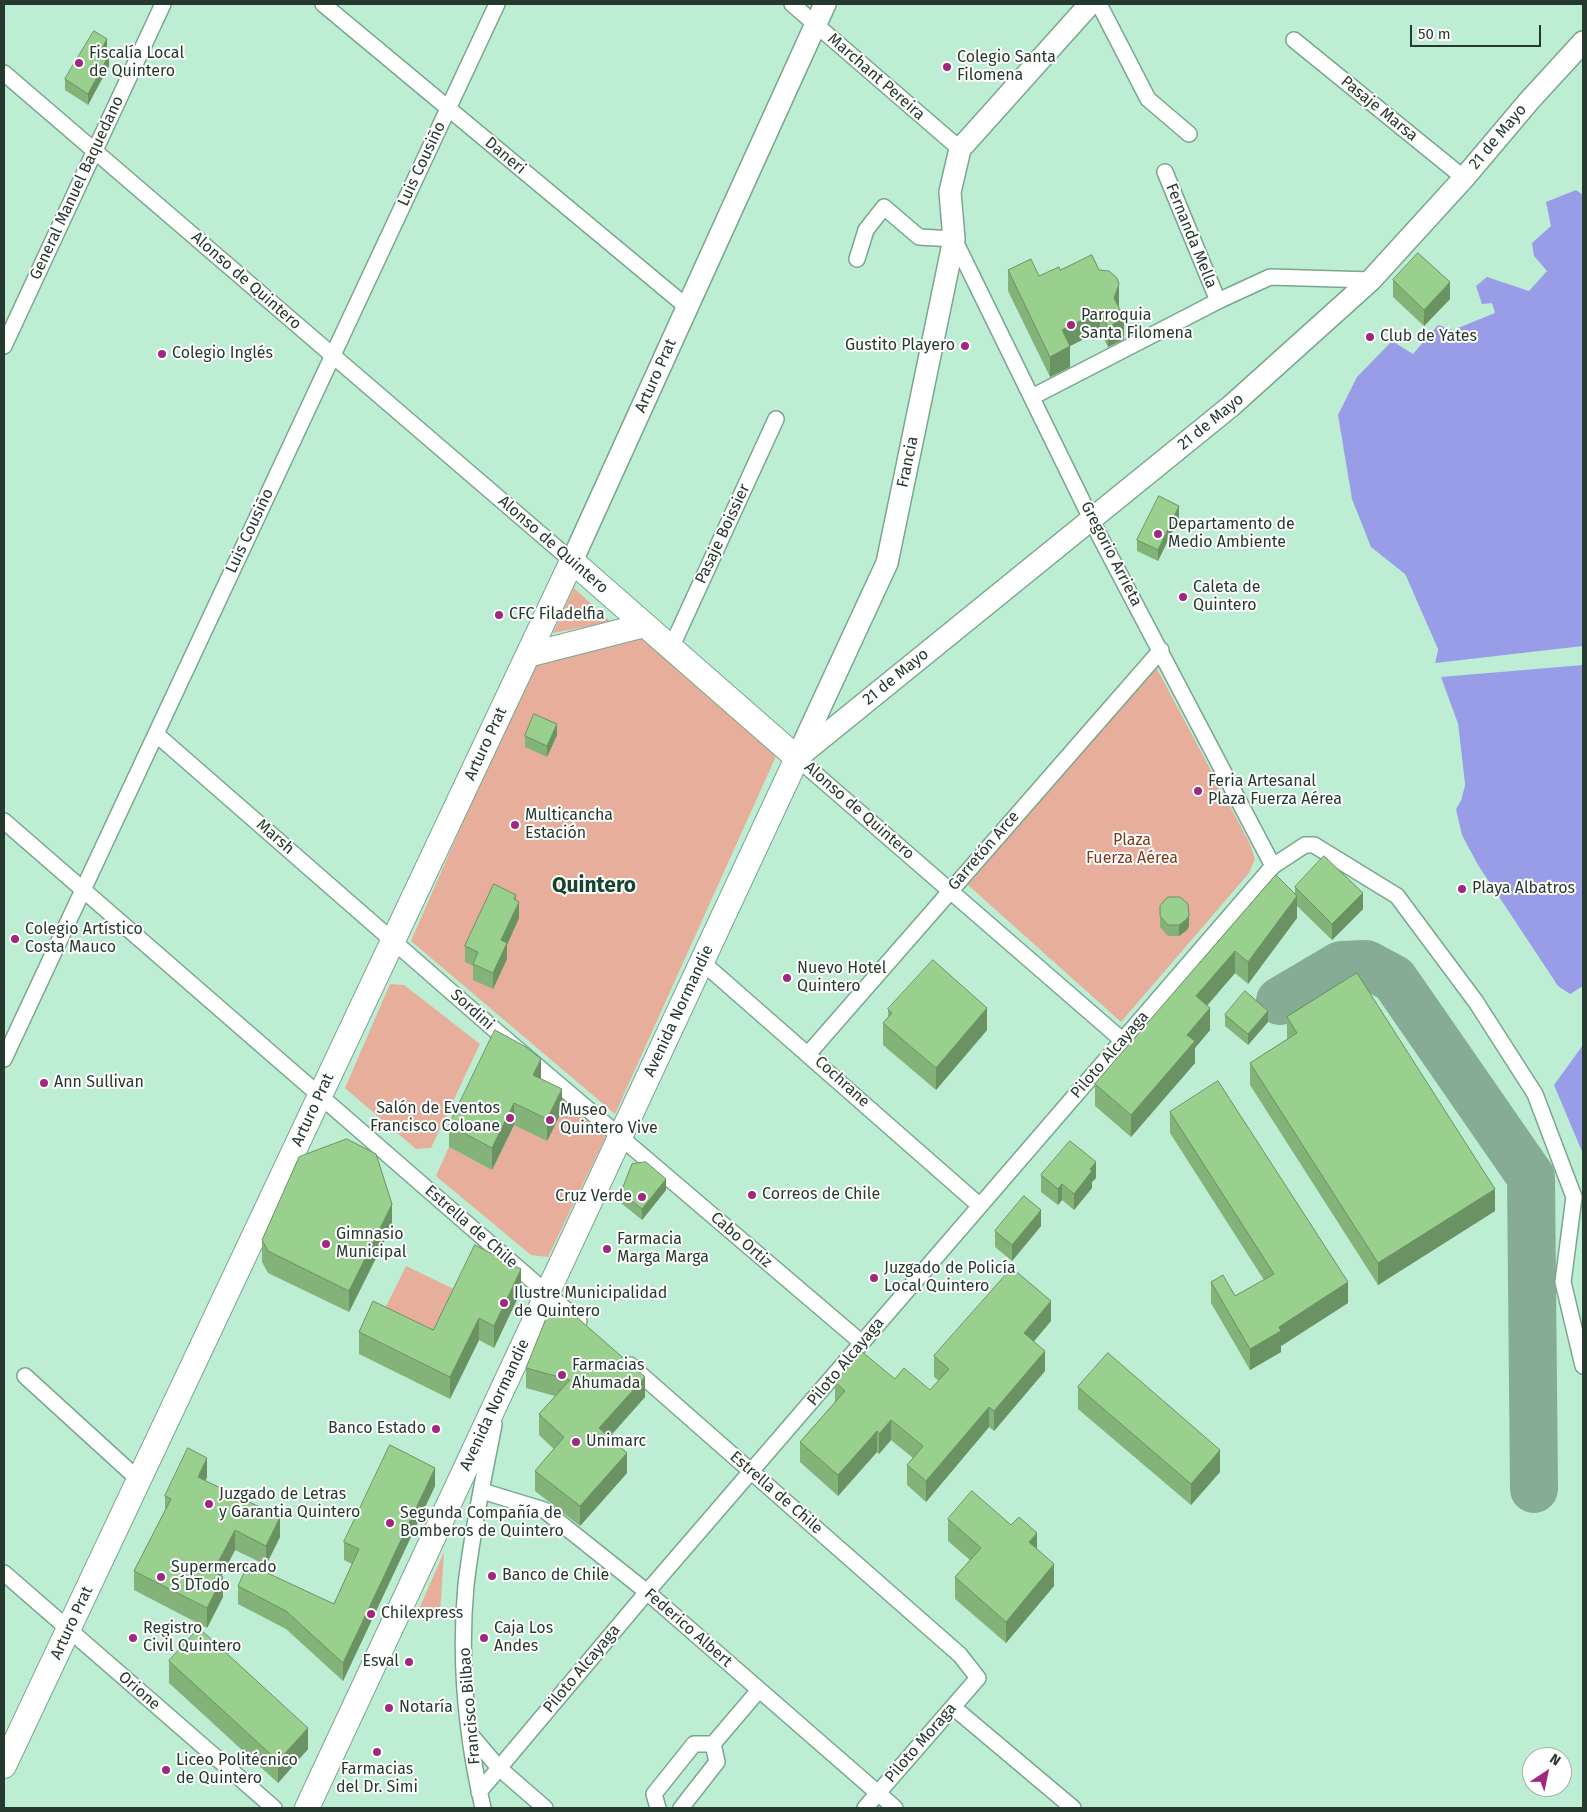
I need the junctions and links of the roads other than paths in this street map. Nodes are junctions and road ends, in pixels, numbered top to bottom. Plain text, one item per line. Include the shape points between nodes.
1 (163, 4) edge
2 (323, 4) edge
3 (497, 4) edge
4 (792, 4) edge
5 (825, 4) edge
6 (1090, 4) edge
7 (1099, 4) edge
8 (815, 24) junction
9 (1294, 40) dead end
10 (1583, 42) edge
11 (4, 73) edge
12 (448, 109) junction
13 (1189, 134) dead end
14 (960, 149) junction
15 (95, 150) junction
16 (1165, 172) dead end
17 (1464, 178) junction
18 (954, 239) junction
19 (857, 259) dead end
20 (1371, 280) junction
21 (1218, 301) junction
22 (687, 307) junction
23 (4, 346) edge
24 (332, 356) junction
25 (1032, 397) junction
26 (776, 419) dead end
27 (1092, 517) junction
28 (572, 562) junction
29 (645, 625) junction
30 (671, 648) junction
31 (1160, 650) junction
32 (528, 655) junction
33 (156, 734) junction
34 (797, 758) junction
35 (4, 820) edge
36 (1273, 866) junction
37 (83, 889) junction
38 (950, 889) junction
39 (394, 940) junction
40 (702, 962) junction
41 (1122, 1040) junction
42 (808, 1053) junction
43 (4, 1058) edge
44 (321, 1095) junction
45 (620, 1137) junction
46 (979, 1205) junction
47 (547, 1294) junction
48 (591, 1332) edge
49 (862, 1343) junction
50 (621, 1357) edge
51 (1583, 1366) edge
52 (24, 1376) dead end
53 (499, 1396) junction
54 (752, 1472) junction
55 (139, 1480) junction
56 (482, 1491) junction
57 (4, 1573) edge
58 (647, 1592) junction
59 (69, 1630) junction
60 (978, 1678) joint
61 (759, 1690) junction
62 (953, 1707) junction
63 (470, 1734) junction
64 (713, 1744) junction
65 (4, 1766) edge
66 (499, 1768) junction
67 (479, 1792) junction
68 (878, 1793) junction
69 (274, 1808) edge
70 (306, 1808) edge
71 (483, 1808) edge
72 (545, 1808) edge
73 (658, 1808) edge
74 (681, 1808) edge
75 (865, 1808) edge
76 (895, 1808) edge
77 (1073, 1808) edge

1 - 15 street, General Manuel Baquedano
2 - 12 street, Daneri
3 - 12 street, Luis Cousiño
4 - 8 street, Marchant Pereira
5 - 8 street, Arturo Prat
6 - 14 street
7 - 13 street via 1148,99
8 - 14 street, Marchant Pereira
8 - 22 street, Arturo Prat
9 - 17 street, Pasaje Marsa
10 - 17 street, 21 de Mayo
11 - 15 street, Alonso de Quintero
12 - 22 street, Daneri
12 - 24 street, Luis Cousiño
14 - 18 street, Francia via 950,192
15 - 23 street, General Manuel Baquedano
15 - 24 street, Alonso de Quintero
16 - 21 street, Fernanda Mella
17 - 20 street, 21 de Mayo
18 - 19 street via 919,237 884,207 866,230
18 - 25 street, Gregorio Arrieta
18 - 34 street, Francia via 887,563
20 - 21 street via 1270,277
20 - 27 street, 21 de Mayo via 1231,406
21 - 25 street
22 - 28 street, Arturo Prat
24 - 28 street, Alonso de Quintero
24 - 33 street, Luis Cousiño
25 - 27 street, Gregorio Arrieta
26 - 30 street, Pasaje Boissier
27 - 31 street, Gregorio Arrieta
27 - 34 street, 21 de Mayo
28 - 29 main road, Alonso de Quintero
28 - 32 main road, Arturo Prat
29 - 30 main road, Alonso de Quintero
29 - 32 main road
30 - 34 main road, Alonso de Quintero
31 - 36 street, Gregorio Arrieta
31 - 38 street, Garretón Arce
32 - 39 main road, Arturo Prat
33 - 37 street, Luis Cousiño
33 - 39 street, Marsh
34 - 38 street, Alonso de Quintero
34 - 40 main road, Avenida Normandie
35 - 37 street, Estrella de Chile
36 - 41 street, Piloto Alcayaga
36 - 51 street, Piloto Alcayaga via 1305,845 1314,845 1397,896 1476,1002 1534,1094 1574,1197 1563,1282
37 - 43 street, Luis Cousiño
37 - 44 street, Estrella de Chile
38 - 41 street, Alonso de Quintero
38 - 42 street, Garretón Arce
39 - 44 main road, Arturo Prat
39 - 45 street, Sordini
40 - 42 street, Cochrane
40 - 45 main road, Avenida Normandie
41 - 46 street, Piloto Alcayaga
42 - 46 street, Cochrane
44 - 47 street, Estrella de Chile
44 - 55 main road, Arturo Prat
45 - 47 main road, Avenida Normandie
45 - 49 street, Cabo Ortiz
46 - 49 street, Piloto Alcayaga
47 - 48 street, Estrella de Chile
47 - 53 main road, Avenida Normandie
49 - 54 street, Piloto Alcayaga
50 - 54 street, Estrella de Chile
52 - 55 street
53 - 56 street, Francisco Bilbao
53 - 70 main road, Avenida Normandie
54 - 58 street, Piloto Alcayaga
54 - 60 street, Estrella de Chile via 960,1655
55 - 59 main road, Arturo Prat
56 - 58 street, Federico Albert via 544,1510
56 - 63 street, Francisco Bilbao via 465,1604 464,1676
57 - 59 street, Orione
58 - 61 street, Federico Albert
58 - 66 street, Piloto Alcayaga
59 - 65 main road, Arturo Prat
59 - 69 street, Orione
60 - 62 street, Piloto Moraga
61 - 64 street
61 - 68 street, Federico Albert
62 - 68 street, Piloto Moraga
62 - 77 street
63 - 66 street
63 - 67 street, Francisco Bilbao
64 - 73 street via 694,1744 654,1794
64 - 74 street via 718,1762
66 - 67 street, Piloto Alcayaga
66 - 72 street
67 - 71 street, Francisco Bilbao
68 - 75 street, Piloto Moraga
68 - 76 street, Federico Albert

